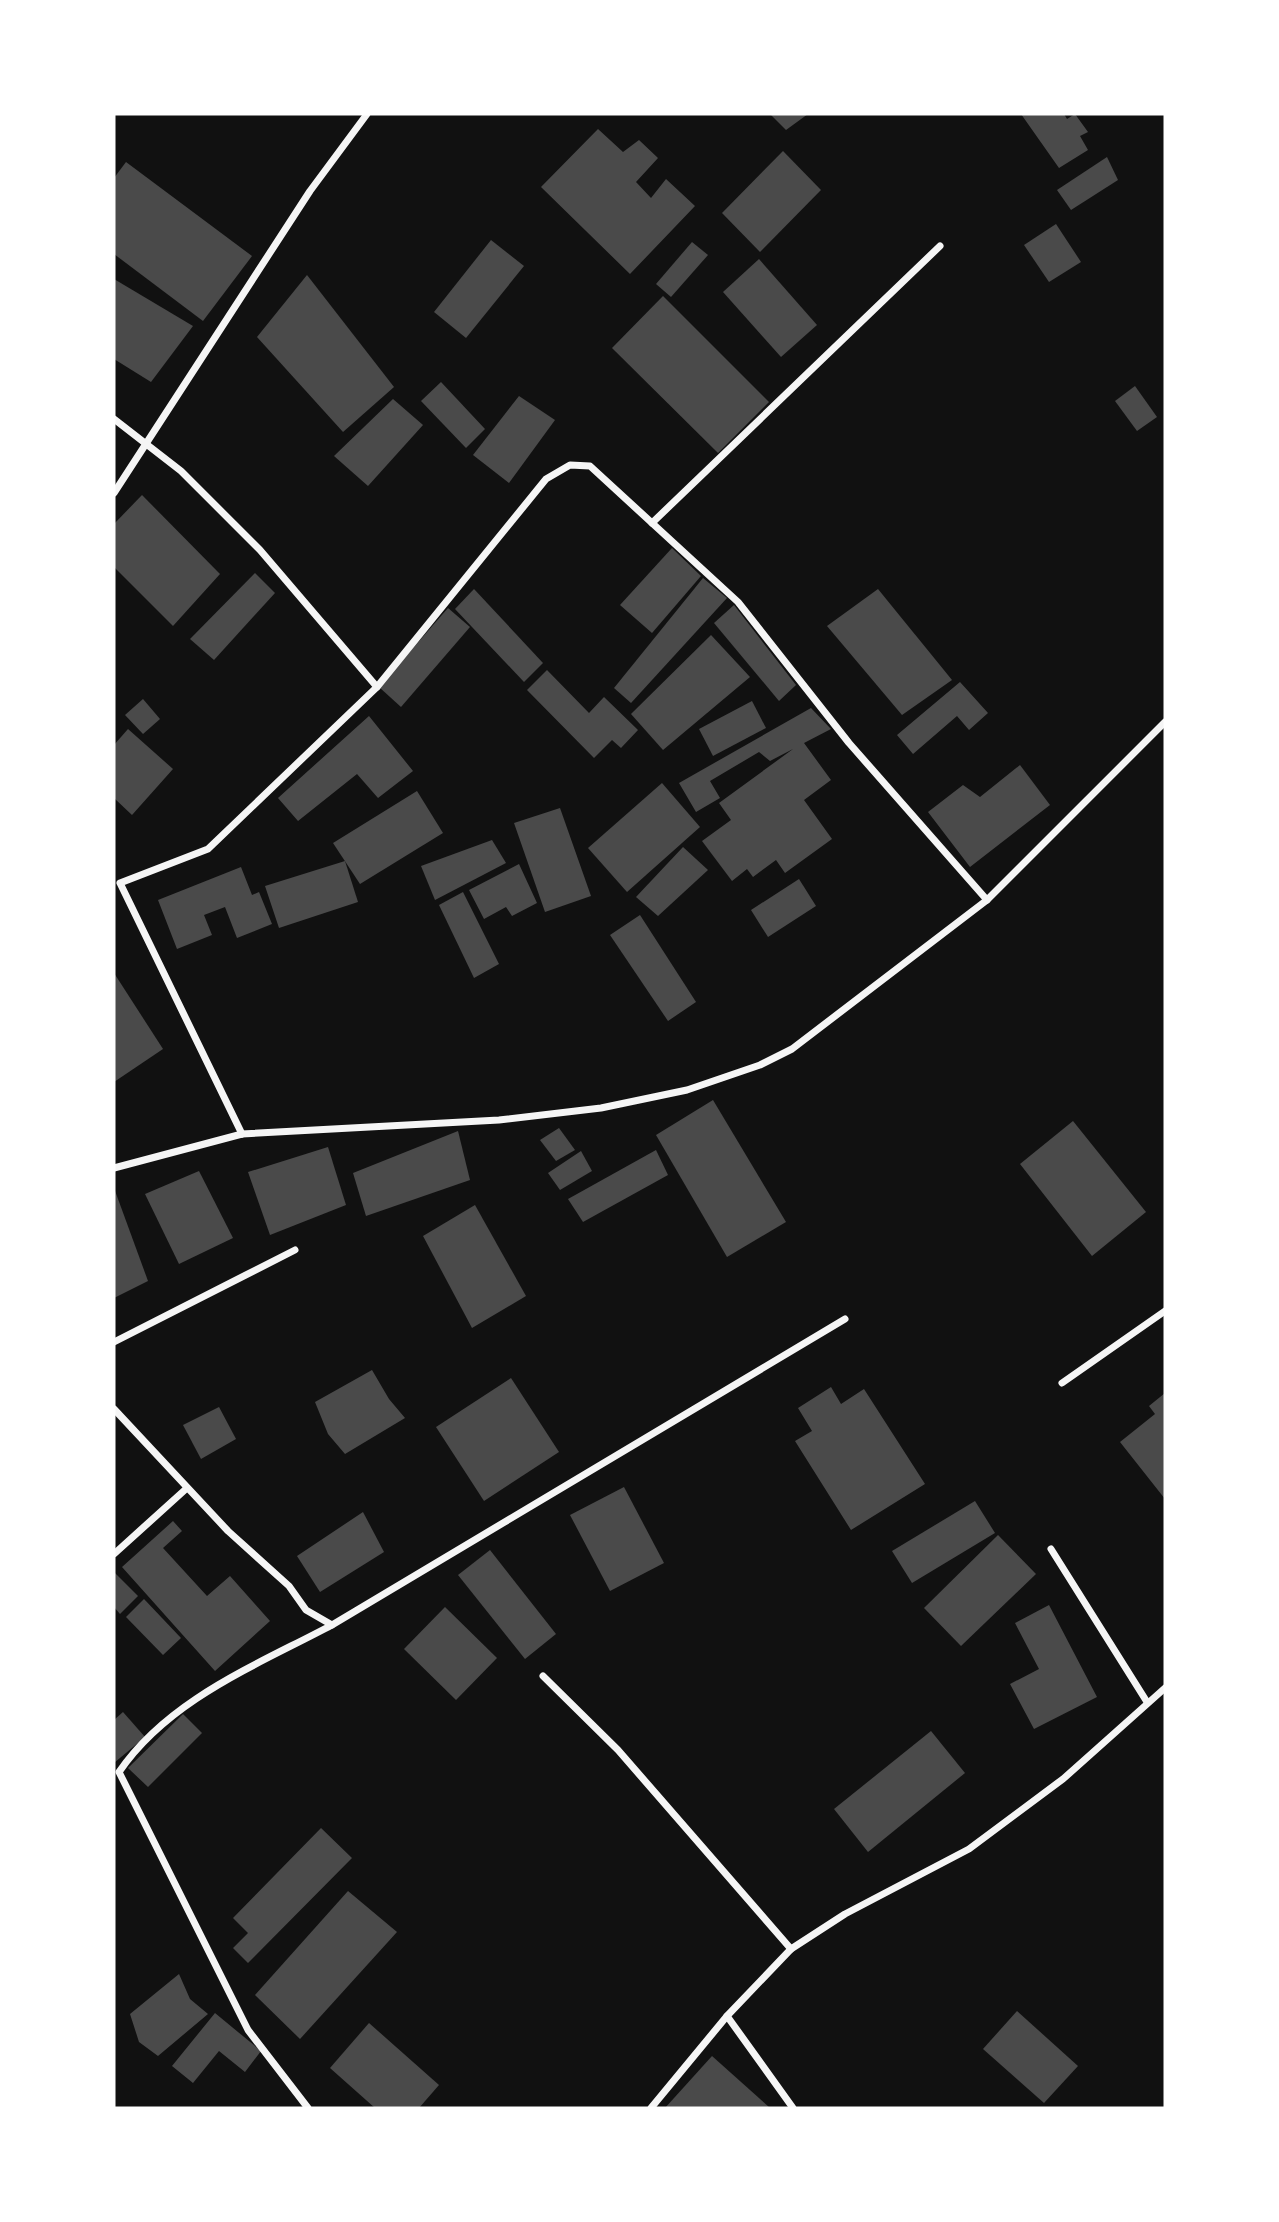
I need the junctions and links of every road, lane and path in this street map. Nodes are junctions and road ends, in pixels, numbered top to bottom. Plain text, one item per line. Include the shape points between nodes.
1 (367, 114) edge
2 (940, 246) dead end
3 (114, 419) edge
4 (148, 444) junction
5 (114, 493) edge
6 (652, 523) junction
7 (377, 687) junction
8 (1165, 722) edge
9 (987, 900) junction
10 (242, 1134) junction
11 (114, 1168) edge
12 (295, 1250) dead end
13 (1165, 1311) edge
14 (845, 1319) dead end
15 (114, 1342) edge
16 (1062, 1383) dead end
17 (114, 1409) edge
18 (187, 1488) junction
19 (1051, 1549) dead end
20 (114, 1554) edge
21 (332, 1625) junction
22 (543, 1676) dead end
23 (1165, 1688) edge
24 (1147, 1702) junction
25 (791, 1949) junction
26 (727, 2016) junction
27 (308, 2108) edge
28 (651, 2108) edge
29 (793, 2108) edge

1 - 4 street via 310,191
2 - 6 street
3 - 4 street
4 - 5 street
4 - 7 street via 260,550
6 - 7 street via 590,467 569,465 546,479
6 - 9 street via 738,602 849,743
7 - 10 street via 208,849 120,883
8 - 9 street
9 - 10 street via 792,1049 687,1090 601,1108 499,1121
10 - 11 street
12 - 15 street
13 - 16 street
14 - 21 street
17 - 18 street
18 - 20 street
18 - 21 street via 289,1586 306,1610
19 - 24 street
21 - 27 street via 184,1705 132,1753 119,1772 248,2030
22 - 25 street via 618,1750
23 - 24 street
24 - 25 street via 1063,1779 969,1849 845,1914
25 - 26 street
26 - 28 street
26 - 29 street

